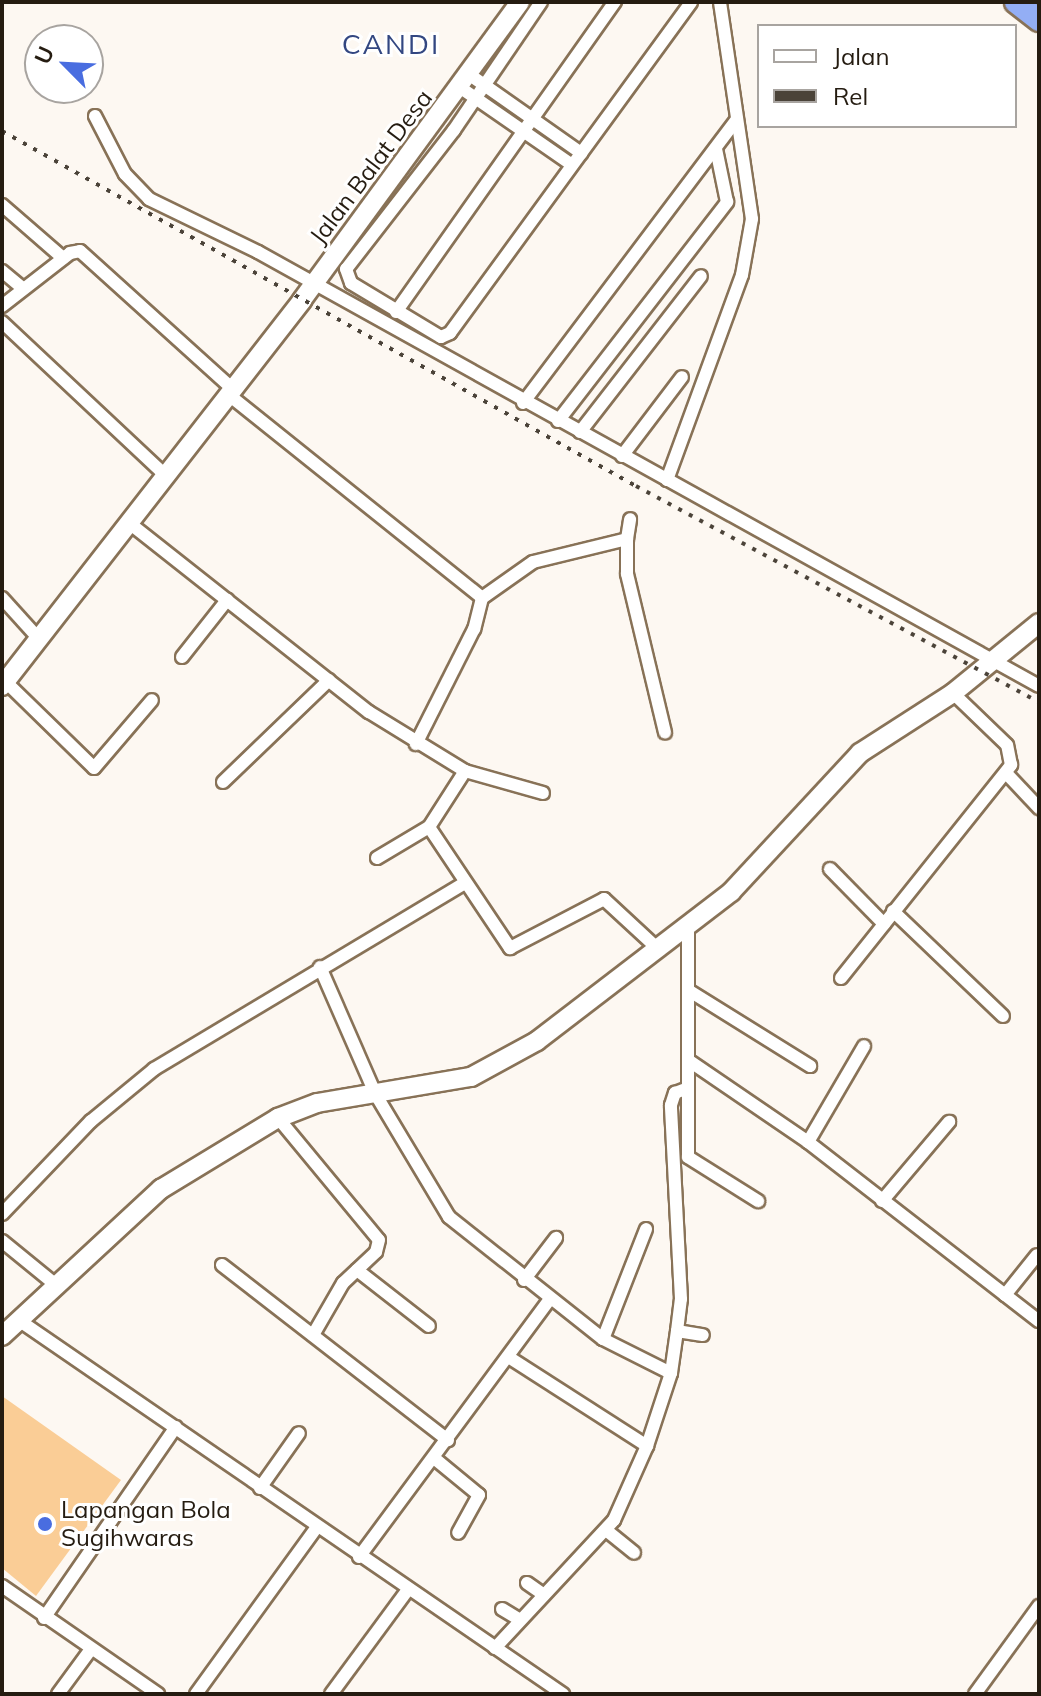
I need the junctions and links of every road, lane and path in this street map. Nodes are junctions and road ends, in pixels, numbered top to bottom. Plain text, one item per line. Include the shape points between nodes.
1 (520, 2) edge
2 (541, 2) edge
3 (615, 2) edge
4 (691, 2) edge
5 (720, 2) edge
6 (1016, 2) edge
7 (1039, 20) edge
8 (472, 87) junction
9 (95, 116) dead end
10 (535, 120) junction
11 (733, 124) junction
12 (525, 135) junction
13 (718, 145) junction
14 (581, 153) junction
15 (572, 165) junction
16 (2, 205) edge
17 (63, 258) junction
18 (2, 271) edge
19 (701, 276) dead end
20 (313, 285) junction
21 (22, 288) junction
22 (2, 306) edge
23 (396, 312) junction
24 (2, 322) edge
25 (682, 377) dead end
26 (232, 392) junction
27 (523, 403) junction
28 (558, 421) junction
29 (580, 432) junction
30 (622, 456) junction
31 (164, 474) junction
32 (666, 479) junction
33 (630, 519) dead end
34 (128, 522) junction
35 (621, 540) junction
36 (2, 598) edge
37 (482, 598) junction
38 (227, 600) junction
39 (1039, 623) edge
40 (40, 640) junction
41 (182, 657) dead end
42 (989, 662) junction
43 (329, 680) junction
44 (4, 684) edge
45 (1039, 686) edge
46 (953, 693) junction
47 (152, 700) dead end
48 (665, 732) dead end
49 (416, 744) junction
50 (1007, 774) junction
51 (463, 777) junction
52 (223, 782) dead end
53 (543, 793) dead end
54 (1039, 808) edge
55 (429, 827) junction
56 (377, 858) dead end
57 (830, 869) dead end
58 (465, 883) junction
59 (893, 911) junction
60 (884, 924) junction
61 (672, 935) junction
62 (320, 967) junction
63 (841, 978) dead end
64 (688, 990) junction
65 (1003, 1016) dead end
66 (864, 1046) dead end
67 (688, 1060) junction
68 (810, 1066) dead end
69 (682, 1090) junction
70 (376, 1095) junction
71 (278, 1118) junction
72 (949, 1122) dead end
73 (808, 1142) junction
74 (758, 1201) dead end
75 (882, 1201) junction
76 (2, 1214) edge
77 (646, 1229) dead end
78 (556, 1238) dead end
79 (2, 1241) edge
80 (1037, 1255) dead end
81 (222, 1265) dead end
82 (357, 1270) junction
83 (524, 1280) junction
84 (56, 1285) junction
85 (1005, 1295) junction
86 (550, 1299) junction
87 (20, 1321) junction
88 (1039, 1321) edge
89 (429, 1326) dead end
90 (313, 1335) junction
91 (2, 1336) edge
92 (603, 1339) junction
93 (510, 1358) junction
94 (671, 1373) junction
95 (176, 1427) junction
96 (299, 1433) dead end
97 (448, 1440) junction
98 (647, 1446) junction
99 (434, 1458) junction
100 (260, 1488) junction
101 (316, 1528) junction
102 (458, 1533) dead end
103 (613, 1535) junction
104 (634, 1553) dead end
105 (359, 1557) junction
106 (527, 1583) dead end
107 (2, 1586) edge
108 (407, 1591) junction
109 (543, 1594) junction
110 (1039, 1606) edge
111 (502, 1609) dead end
112 (44, 1618) junction
113 (520, 1620) junction
114 (496, 1648) junction
115 (91, 1649) junction
116 (58, 1694) edge
117 (158, 1694) edge
118 (196, 1694) edge
119 (331, 1694) edge
120 (563, 1694) edge
121 (975, 1694) edge

1 - 8 street, Jalan Balat Desa
2 - 8 street
3 - 10 street
4 - 14 street
5 - 11 street
6 - 7 highway
8 - 10 street
8 - 12 street
8 - 20 street, Jalan Balat Desa
8 - 23 street via 346,269 346,279
9 - 20 street via 125,174 149,199 189,215
10 - 12 street
10 - 14 street
11 - 13 street
11 - 32 street via 752,219 746,255
12 - 15 street
12 - 23 street
13 - 27 street
13 - 28 street via 727,202
14 - 15 street
15 - 23 street via 448,335 438,336
16 - 17 street
17 - 21 street
17 - 26 street via 75,251 84,253
18 - 21 street
19 - 29 street
20 - 26 street, Jalan Balat Desa
20 - 27 street
21 - 22 street
24 - 31 street
25 - 30 street
26 - 31 street, Jalan Balat Desa
26 - 37 street
27 - 28 street
28 - 29 street
29 - 30 street
30 - 32 street
31 - 34 street, Jalan Balat Desa
32 - 42 street
33 - 35 street
34 - 38 street
34 - 40 street, Jalan Balat Desa
35 - 37 street via 533,562
35 - 48 street
36 - 40 street
37 - 49 street via 474,629
38 - 41 street
38 - 43 street
39 - 42 street
40 - 44 street, Jalan Balat Desa
42 - 45 street
42 - 46 street
43 - 49 street
43 - 52 street
44 - 47 street via 94,768
46 - 50 street via 1007,745 1012,758
46 - 61 street via 860,753 731,892
49 - 51 street
50 - 54 street
50 - 59 street
51 - 53 street
51 - 55 street
55 - 56 street
55 - 58 street
57 - 60 street
58 - 61 street via 510,948 604,899
58 - 62 street
59 - 60 street
59 - 65 street
60 - 63 street
61 - 64 street
61 - 70 street via 496,1067
62 - 70 street
62 - 76 street via 200,1037 123,1092
64 - 67 street
64 - 68 street
66 - 73 street
67 - 69 street
67 - 73 street
69 - 74 street via 689,1160
69 - 94 street via 671,1105 681,1299 688,1332
70 - 71 street via 317,1103
70 - 83 street via 449,1217
71 - 82 street via 379,1240 376,1252
71 - 84 street via 161,1189
72 - 75 street
73 - 75 street
75 - 85 street
77 - 92 street
78 - 83 street
79 - 84 street
80 - 85 street
81 - 90 street
82 - 89 street
82 - 90 street via 343,1283
83 - 86 street
84 - 87 street
85 - 88 street
86 - 92 street
86 - 93 street
87 - 91 street
87 - 95 street
90 - 97 street
92 - 94 street
93 - 97 street
93 - 98 street
94 - 98 street
95 - 100 street
95 - 112 street
96 - 100 street
97 - 99 street
98 - 103 street
99 - 102 street via 479,1495
99 - 105 street
100 - 101 street
101 - 105 street
101 - 118 street
103 - 104 street
103 - 109 street
105 - 108 street
106 - 109 street
107 - 112 street
108 - 114 street
108 - 119 street
109 - 113 street
110 - 121 street
111 - 113 street
112 - 115 street
113 - 114 street
114 - 120 street
115 - 116 street
115 - 117 street

